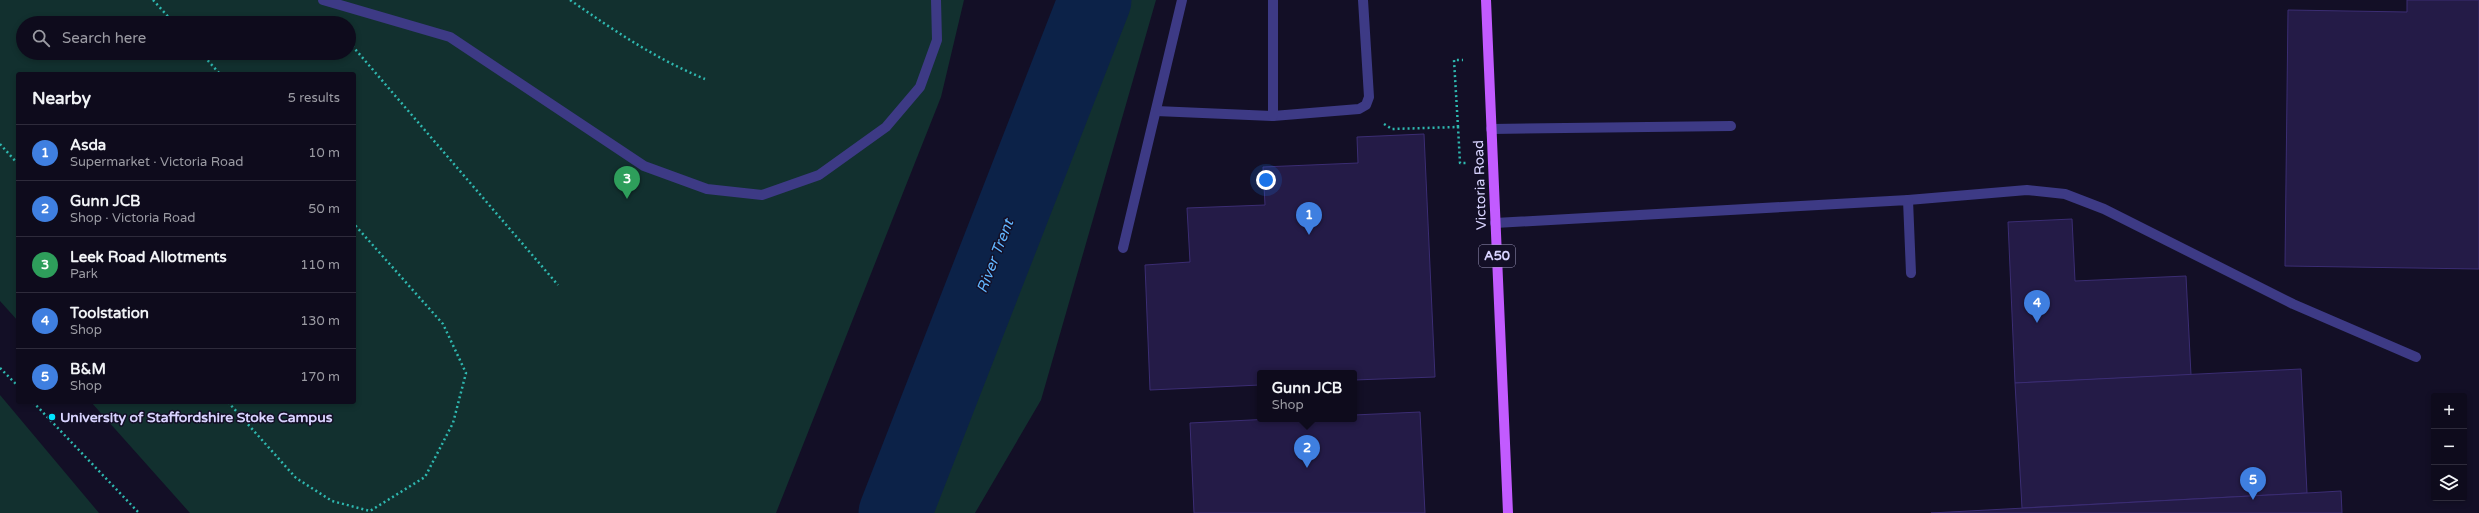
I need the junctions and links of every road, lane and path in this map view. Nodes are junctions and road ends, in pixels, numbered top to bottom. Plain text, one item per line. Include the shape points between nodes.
1 (153, 0) edge
2 (323, 0) edge
3 (570, 0) edge
4 (936, 0) edge
5 (1182, 0) edge
6 (1273, 0) edge
7 (1363, 0) edge
8 (1486, 0) edge
9 (168, 16) edge
10 (356, 50) edge
11 (207, 60) edge
12 (218, 72) edge
13 (705, 79) dead end
14 (1359, 109) junction
15 (1156, 111) junction
16 (1273, 116) junction
17 (1731, 126) dead end
18 (1491, 129) junction
19 (0, 144) edge
20 (16, 162) edge
21 (1493, 163) junction
22 (1908, 200) junction
23 (1495, 223) junction
24 (356, 226) edge
25 (1123, 248) dead end
26 (1911, 273) dead end
27 (558, 285) dead end
28 (2416, 357) dead end
29 (0, 368) edge
30 (16, 384) edge
31 (35, 404) edge
32 (230, 404) edge
33 (139, 513) edge
34 (1508, 513) edge

1 - 9 path
2 - 4 lane via 450,37 644,166 707,189 762,195 819,175 886,127 920,87 937,40
3 - 13 path via 628,40 671,65
5 - 15 lane
6 - 16 lane
7 - 14 lane via 1369,97 1366,105
8 - 18 main road, Victoria Road / A50
10 - 27 path
11 - 12 path
14 - 16 lane
14 - 21 path via 1392,129 1458,127 1460,163
15 - 16 lane
15 - 25 lane
17 - 18 lane
18 - 21 main road, Victoria Road / A50
19 - 20 path
21 - 23 main road, Victoria Road / A50
22 - 23 lane
22 - 26 lane
22 - 28 lane via 2012,190 2065,194 2104,209 2293,304
23 - 34 main road, Victoria Road / A50
24 - 32 path via 443,324 466,372 453,423 425,477 370,511 332,501 296,478
29 - 30 path
31 - 33 path

